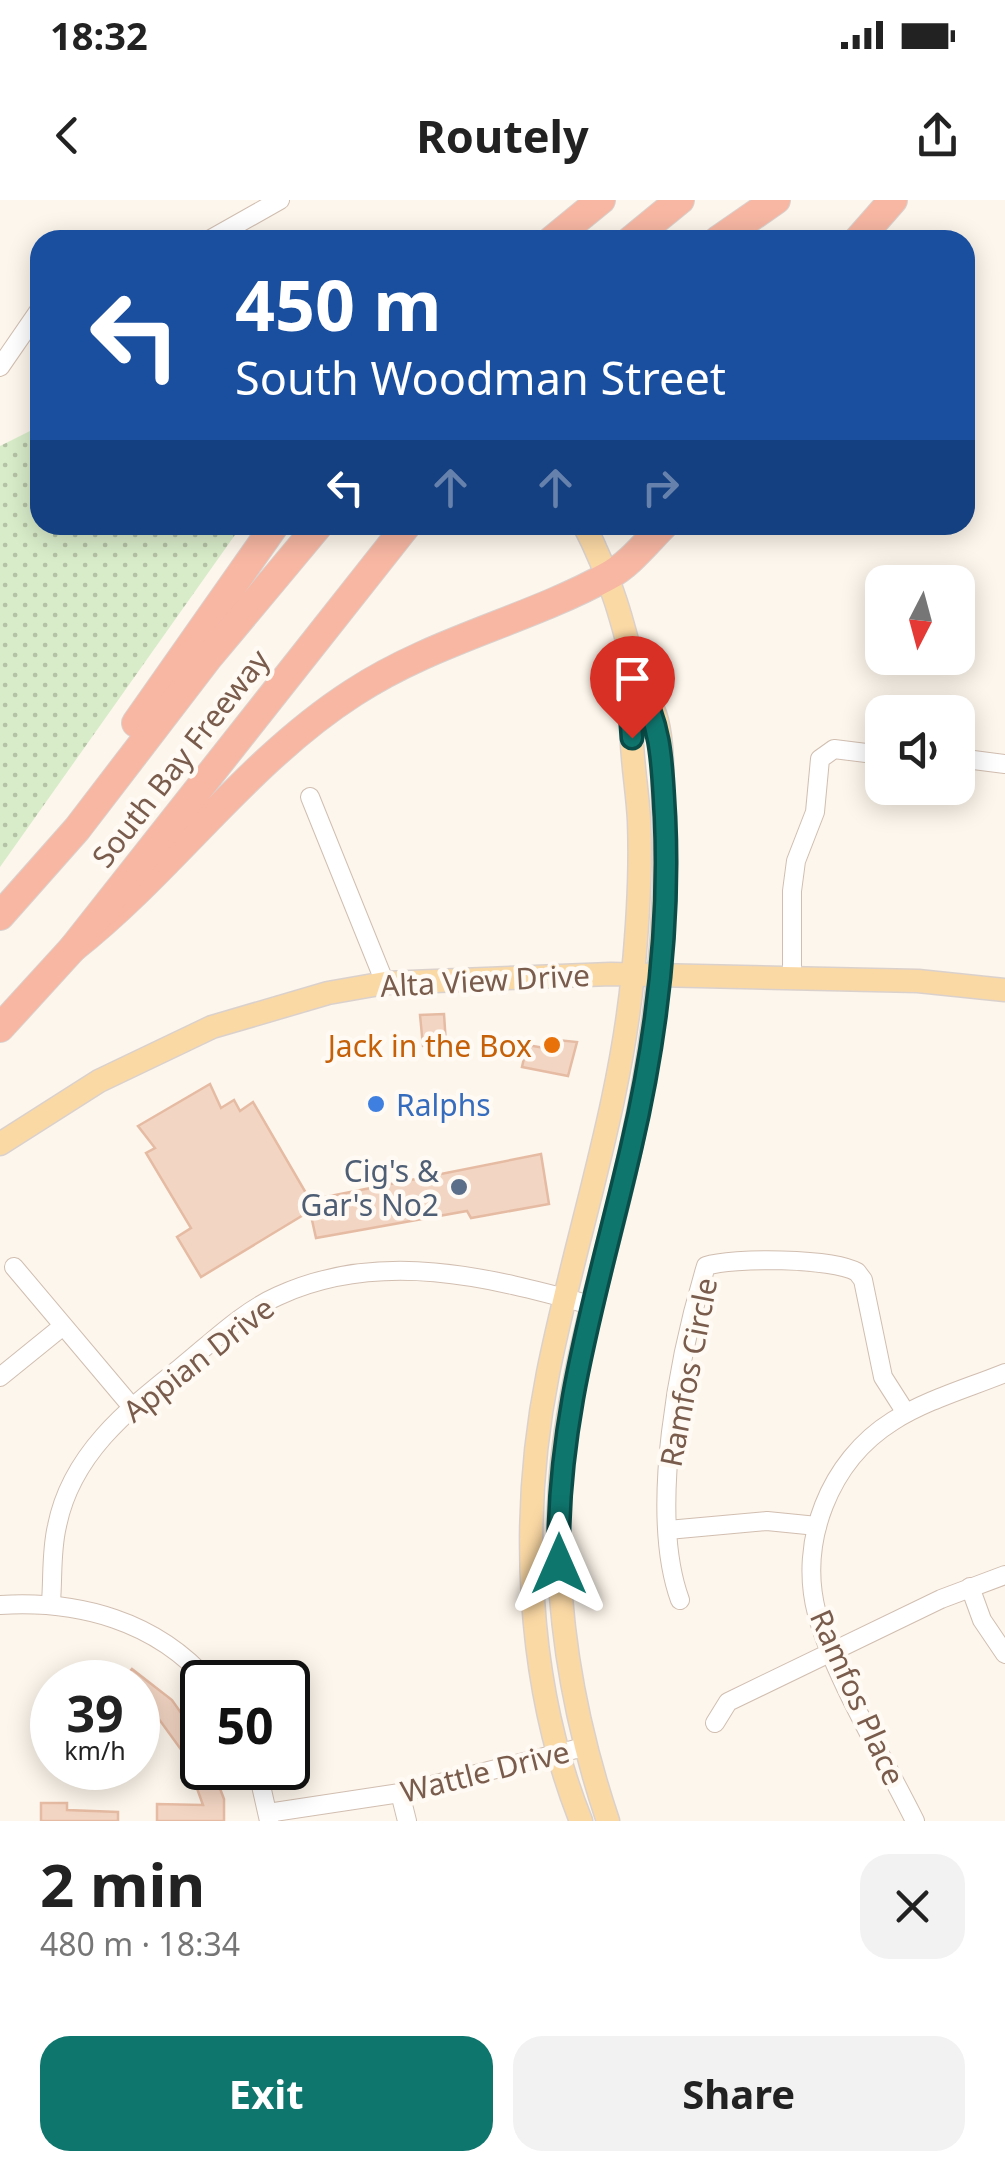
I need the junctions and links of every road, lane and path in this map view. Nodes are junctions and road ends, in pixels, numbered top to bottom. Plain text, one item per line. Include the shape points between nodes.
1 (280, 200) edge
2 (601, 200) edge
3 (680, 200) edge
4 (776, 200) edge
5 (893, 200) edge
6 (227, 230) edge
7 (564, 230) edge
8 (643, 230) edge
9 (732, 230) edge
10 (867, 230) edge
11 (30, 324) edge
12 (0, 367) edge
13 (268, 535) edge
14 (311, 535) edge
15 (399, 535) edge
16 (589, 535) edge
17 (653, 535) edge
18 (610, 575) junction
19 (638, 686) junction
20 (865, 753) edge
21 (975, 760) edge
22 (1005, 764) edge
23 (310, 797) dead end
24 (0, 913) edge
25 (72, 948) junction
26 (633, 974) junction
27 (660, 975) junction
28 (792, 979) junction
29 (385, 983) junction
30 (1005, 990) edge
31 (0, 1028) edge
32 (0, 1144) edge
33 (14, 1266) dead end
34 (566, 1298) junction
35 (591, 1305) junction
36 (63, 1326) junction
37 (1005, 1373) edge
38 (0, 1377) edge
39 (132, 1407) junction
40 (906, 1413) junction
41 (817, 1526) junction
42 (668, 1530) junction
43 (1005, 1574) edge
44 (970, 1587) junction
45 (680, 1600) dead end
46 (51, 1602) junction
47 (0, 1605) edge
48 (832, 1651) junction
49 (1005, 1654) edge
50 (183, 1660) edge
51 (715, 1723) dead end
52 (584, 1747) junction
53 (560, 1755) junction
54 (262, 1790) edge
55 (400, 1794) junction
56 (268, 1817) edge
57 (909, 1819) edge
58 (407, 1821) edge
59 (581, 1821) edge
60 (608, 1821) edge

1 - 6 street
2 - 7 highway
3 - 8 highway
4 - 9 highway
5 - 10 highway
11 - 12 street
13 - 24 highway
14 - 24 highway, South Bay Freeway via 77,829
15 - 25 highway, South Bay Freeway
16 - 18 main road
17 - 18 highway
18 - 19 main road
18 - 25 highway via 426,652 351,694 258,769 128,904
19 - 26 main road via 630,712 639,822
19 - 27 main road via 655,713 662,773 666,894
20 - 28 street via 834,749 820,760 815,812 792,891
21 - 22 street
23 - 29 street
25 - 31 highway, South Bay Freeway
26 - 27 main road, Alta View Drive
26 - 29 main road, Alta View Drive
26 - 34 main road via 607,1135
27 - 28 main road, Alta View Drive
27 - 35 main road via 637,1124
28 - 30 main road, Alta View Drive via 918,980
29 - 32 main road, Alta View Drive via 212,1027 99,1081
33 - 36 street
34 - 35 street, Appian Drive
34 - 39 street, Appian Drive via 443,1271 328,1280 275,1297
34 - 53 main road via 542,1408 532,1537 538,1637
35 - 52 main road via 568,1419 558,1533 566,1648
36 - 38 street
36 - 39 street
37 - 40 street, Ramfos Place
39 - 46 street, Appian Drive via 86,1457 67,1492 54,1542
40 - 41 street, Ramfos Place via 854,1455 828,1494
40 - 42 street, Ramfos Circle via 883,1377 857,1272 806,1264 706,1266 669,1446
41 - 42 street via 767,1521
41 - 48 street, Ramfos Place via 814,1597
42 - 45 street, Ramfos Circle
43 - 44 street
44 - 48 street
44 - 49 street
46 - 47 street
46 - 50 street via 150,1633
48 - 51 street via 728,1702
48 - 57 street, Ramfos Place
52 - 53 street, Wattle Drive
52 - 60 main road
53 - 55 street, Wattle Drive
53 - 59 main road
54 - 56 street
55 - 56 street, Wattle Drive
55 - 58 street

